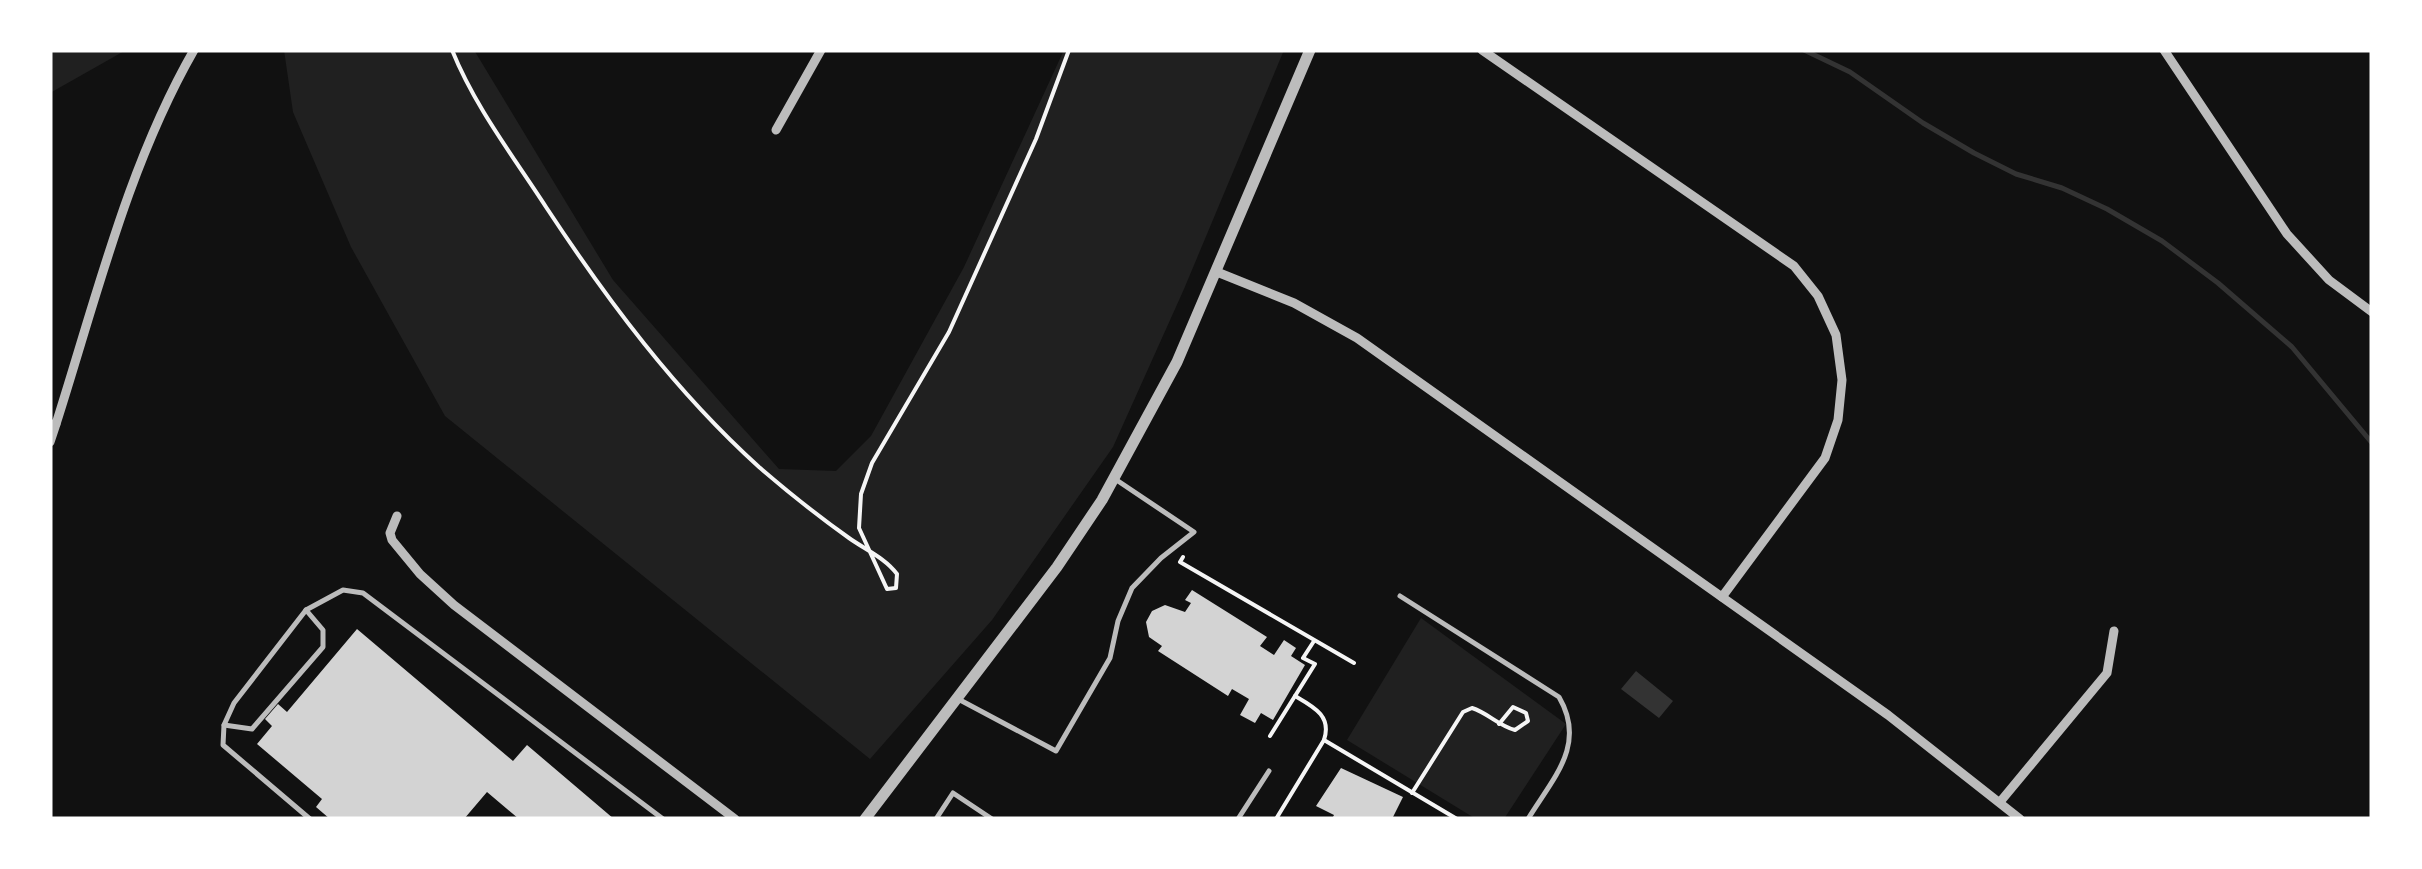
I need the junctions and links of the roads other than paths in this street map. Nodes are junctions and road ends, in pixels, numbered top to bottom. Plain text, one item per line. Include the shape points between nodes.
1 (194, 50) edge
2 (821, 50) edge
3 (1310, 50) edge
4 (1482, 50) edge
5 (2164, 50) edge
6 (776, 130) dead end
7 (1216, 272) junction
8 (2372, 312) edge
9 (53, 424) edge
10 (50, 442) edge
11 (1114, 479) junction
12 (398, 516) dead end
13 (1400, 596) dead end
14 (1722, 597) junction
15 (306, 610) junction
16 (2114, 631) dead end
17 (957, 698) junction
18 (224, 725) junction
19 (1269, 771) dead end
20 (2000, 802) junction
21 (310, 819) edge
22 (663, 819) edge
23 (735, 819) edge
24 (865, 819) edge
25 (936, 819) edge
26 (992, 819) edge
27 (1238, 819) edge
28 (1528, 819) edge
29 (2020, 819) edge

1 - 9 street via 155,124
2 - 6 street
3 - 7 street
4 - 14 street via 1794,266 1836,335 1842,380 1825,458
5 - 8 street via 2287,234 2329,280
7 - 11 street
7 - 14 street via 1294,302 1357,338
9 - 10 street
11 - 17 street via 1057,568
11 - 17 lane via 1194,532 1132,588 1110,658 1056,751
12 - 23 street via 392,540 442,594
13 - 28 lane via 1559,697 1572,730 1567,754
14 - 20 street
15 - 18 lane
15 - 18 lane via 322,630 324,646 252,729
15 - 22 lane via 343,590 363,593
16 - 20 street via 2107,673
17 - 24 street
18 - 21 lane via 223,745
19 - 27 lane
20 - 29 street
25 - 26 lane via 953,793

